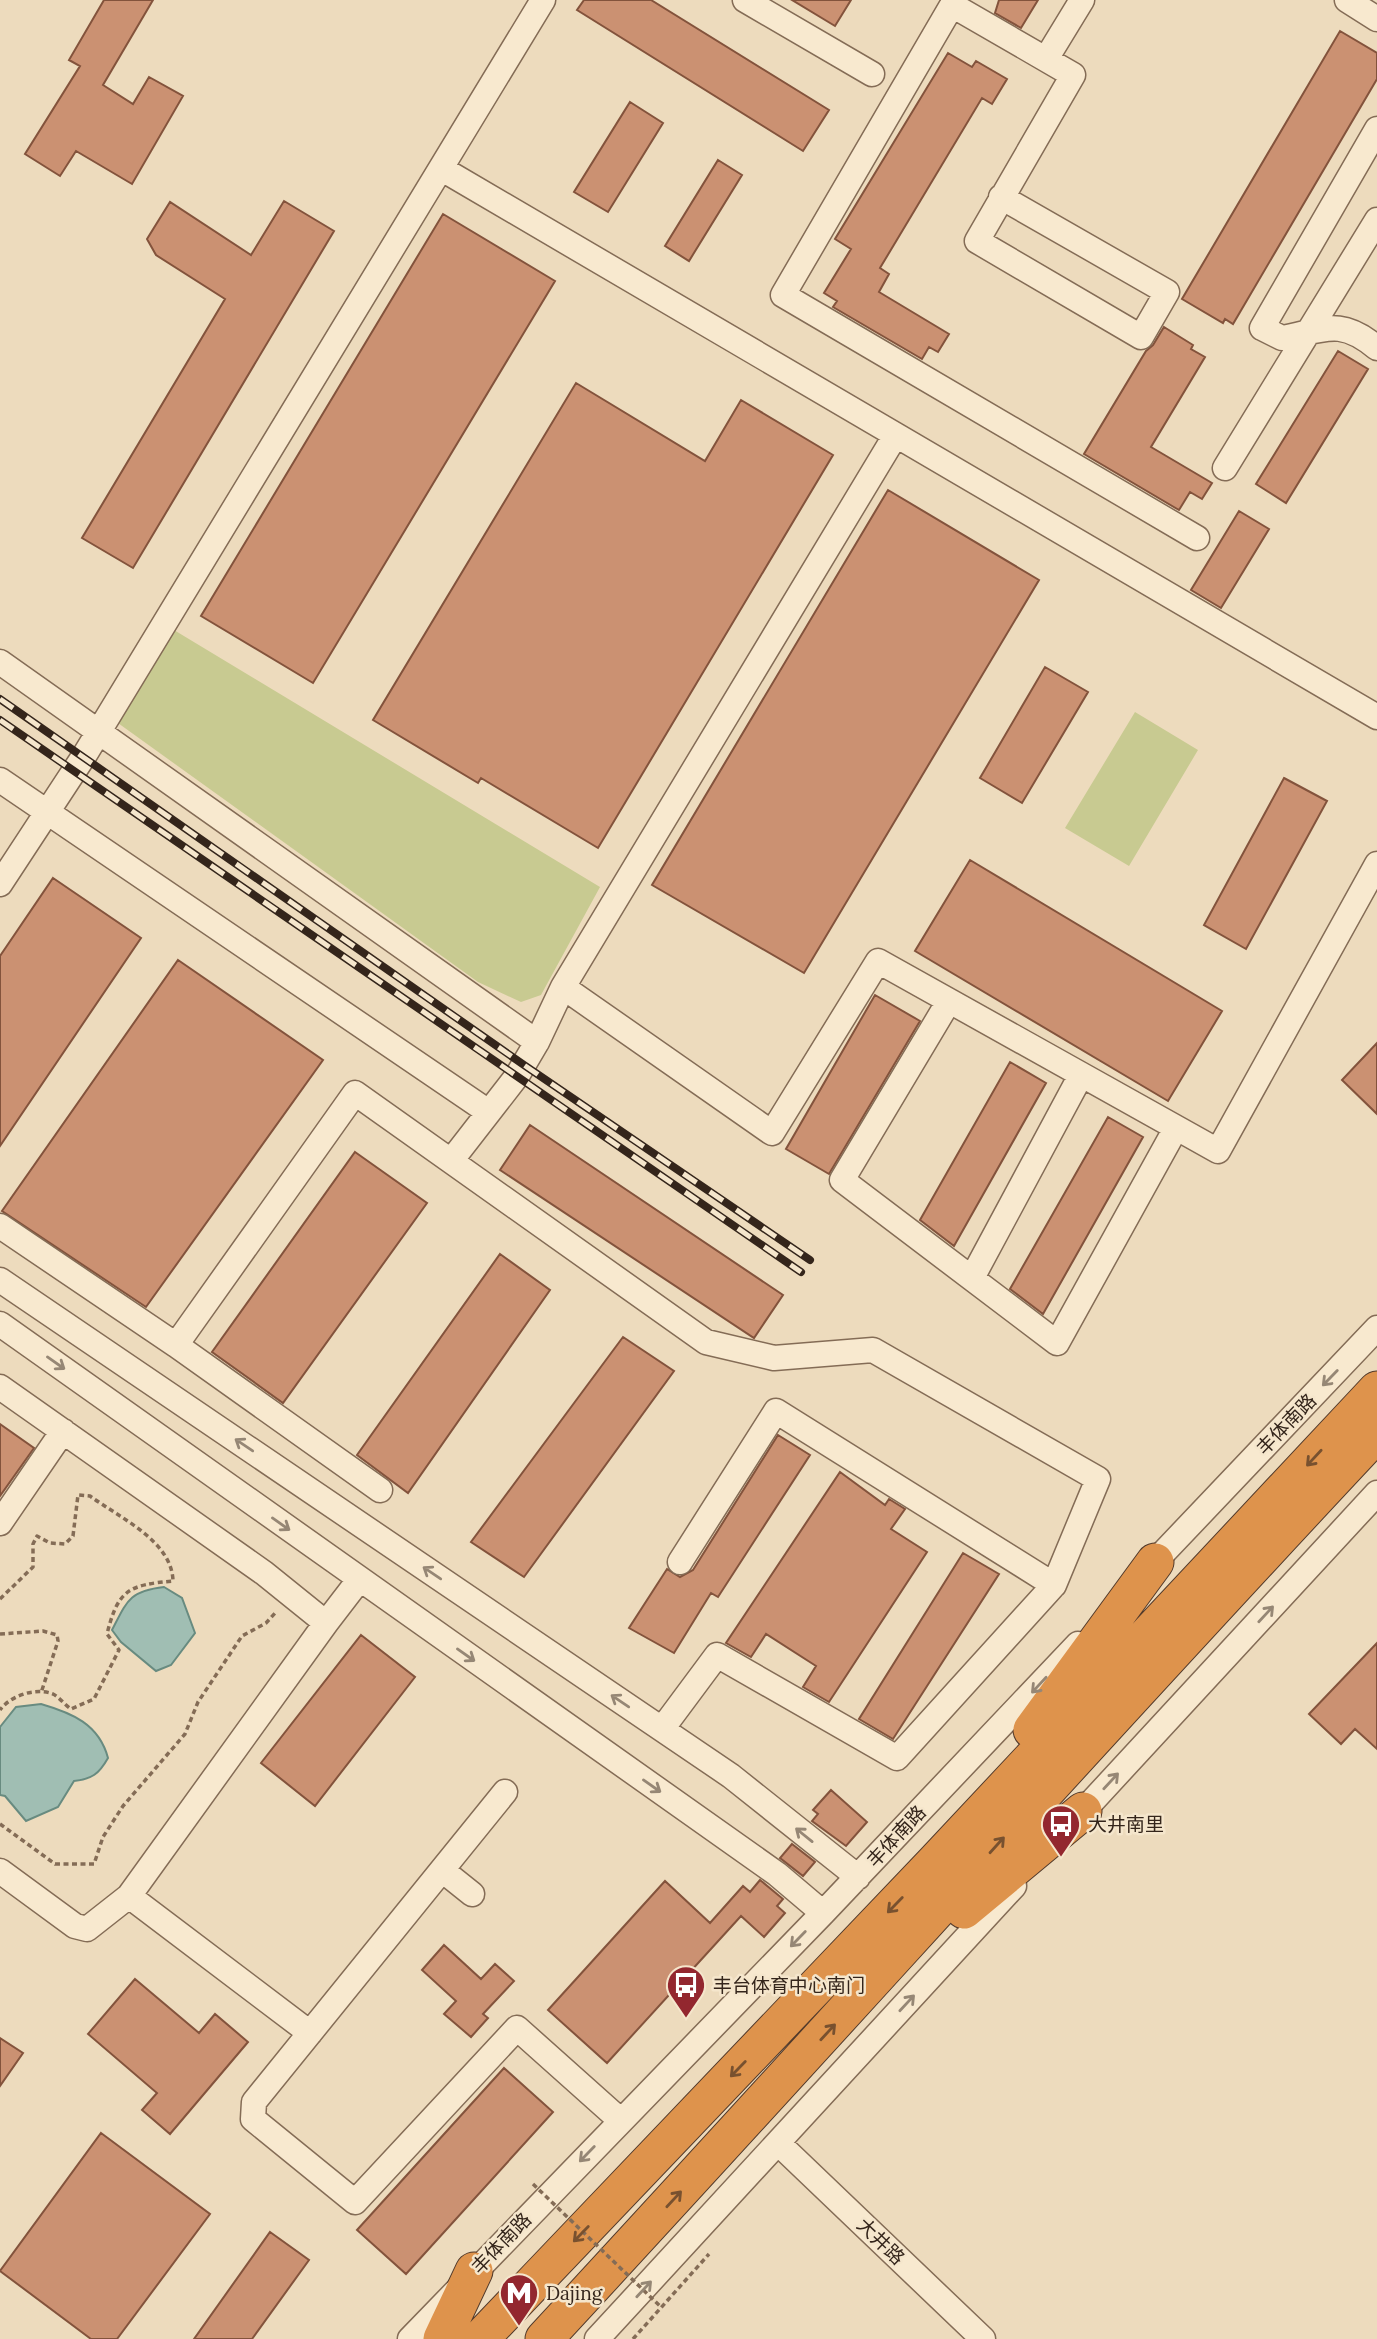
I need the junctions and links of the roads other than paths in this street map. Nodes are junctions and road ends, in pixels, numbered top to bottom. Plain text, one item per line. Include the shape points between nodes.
1 (543, 0) edge
2 (746, 0) edge
3 (1082, 0) edge
4 (1348, 0) edge
5 (953, 3) edge
6 (1377, 19) edge
7 (1046, 59) junction
8 (872, 75) dead end
9 (1377, 129) edge
10 (442, 169) junction
11 (1000, 197) junction
12 (1377, 220) edge
13 (1307, 333) junction
14 (1377, 348) edge
15 (895, 436) junction
16 (1225, 468) dead end
17 (1197, 538) dead end
18 (0, 662) edge
19 (1377, 718) edge
20 (98, 732) junction
21 (0, 779) edge
22 (48, 812) junction
23 (1377, 864) edge
24 (0, 884) edge
25 (563, 987) junction
26 (948, 1001) junction
27 (537, 1042) junction
28 (1081, 1075) junction
29 (487, 1111) junction
30 (1177, 1128) junction
31 (451, 1161) junction
32 (0, 1226) edge
33 (972, 1278) junction
34 (0, 1280) edge
35 (0, 1324) edge
36 (1377, 1328) edge
37 (176, 1345) junction
38 (0, 1387) edge
39 (1377, 1390) edge
40 (63, 1431) junction
41 (1377, 1433) edge
42 (380, 1490) dead end
43 (1377, 1493) edge
44 (0, 1523) edge
45 (680, 1562) dead end
46 (1155, 1562) junction
47 (359, 1580) junction
48 (1054, 1585) junction
49 (326, 1623) junction
50 (1154, 1649) junction
51 (662, 1729) junction
52 (505, 1792) dead end
53 (1083, 1811) junction
54 (936, 1861) junction
55 (442, 1870) junction
56 (0, 1871) edge
57 (858, 1877) junction
58 (472, 1894) dead end
59 (129, 1896) junction
60 (823, 1913) junction
61 (869, 1988) junction
62 (310, 2033) junction
63 (620, 2120) junction
64 (778, 2143) junction
65 (474, 2272) junction
66 (410, 2339) edge
67 (442, 2339) edge
68 (480, 2339) edge
69 (544, 2339) edge
70 (597, 2339) edge
71 (983, 2339) edge

1 - 10 street
2 - 8 street
3 - 7 street
4 - 6 street
5 - 7 street
5 - 17 street via 783,295
7 - 11 street via 1073,75
9 - 13 street via 1262,328 1282,338
10 - 15 street
10 - 20 street
11 - 11 street via 976,242 1141,337 1167,292
12 - 13 street
13 - 14 street via 1330,326 1348,330
13 - 16 street
15 - 19 street
15 - 25 street
18 - 20 street
20 - 22 street
20 - 27 street
21 - 22 street
22 - 24 street
22 - 29 street
23 - 30 street via 1218,1151
25 - 26 street via 772,1133 878,961
25 - 27 street
26 - 28 street
26 - 33 street via 842,1180
27 - 29 street via 517,1076
28 - 30 street
28 - 33 street
29 - 31 street
30 - 33 street via 1057,1343
31 - 37 street via 355,1093
31 - 48 street via 706,1342 774,1359 873,1350 1098,1479
32 - 37 street
51 -> 34 street
35 -> 47 street
36 -> 46 street, 丰体南路
37 - 42 street
38 - 40 street
39 -> 50 highway
40 - 44 street
40 - 49 street
41 - 50 highway
53 -> 43 street
45 - 48 street via 776,1411
46 - 54 highway
46 -> 57 street, 丰体南路
47 - 49 street
47 -> 60 street via 777,1874
48 - 51 street via 897,1758 717,1655
49 - 59 street
50 - 54 highway
61 -> 50 highway
57 -> 51 street via 731,1776
52 - 55 street
53 - 61 highway
64 -> 53 street
54 -> 68 highway
55 - 58 street
55 - 62 street
56 - 59 street via 75,1926 87,1929
57 - 60 street, 丰体南路
59 - 62 street
60 -> 63 street, 丰体南路
69 -> 61 highway
62 - 63 street via 254,2102 253,2119 355,2202 517,2028
63 -> 65 street, 丰体南路
70 -> 64 street
64 - 71 street, 大井路
65 - 66 street, 丰体南路
65 - 67 highway

